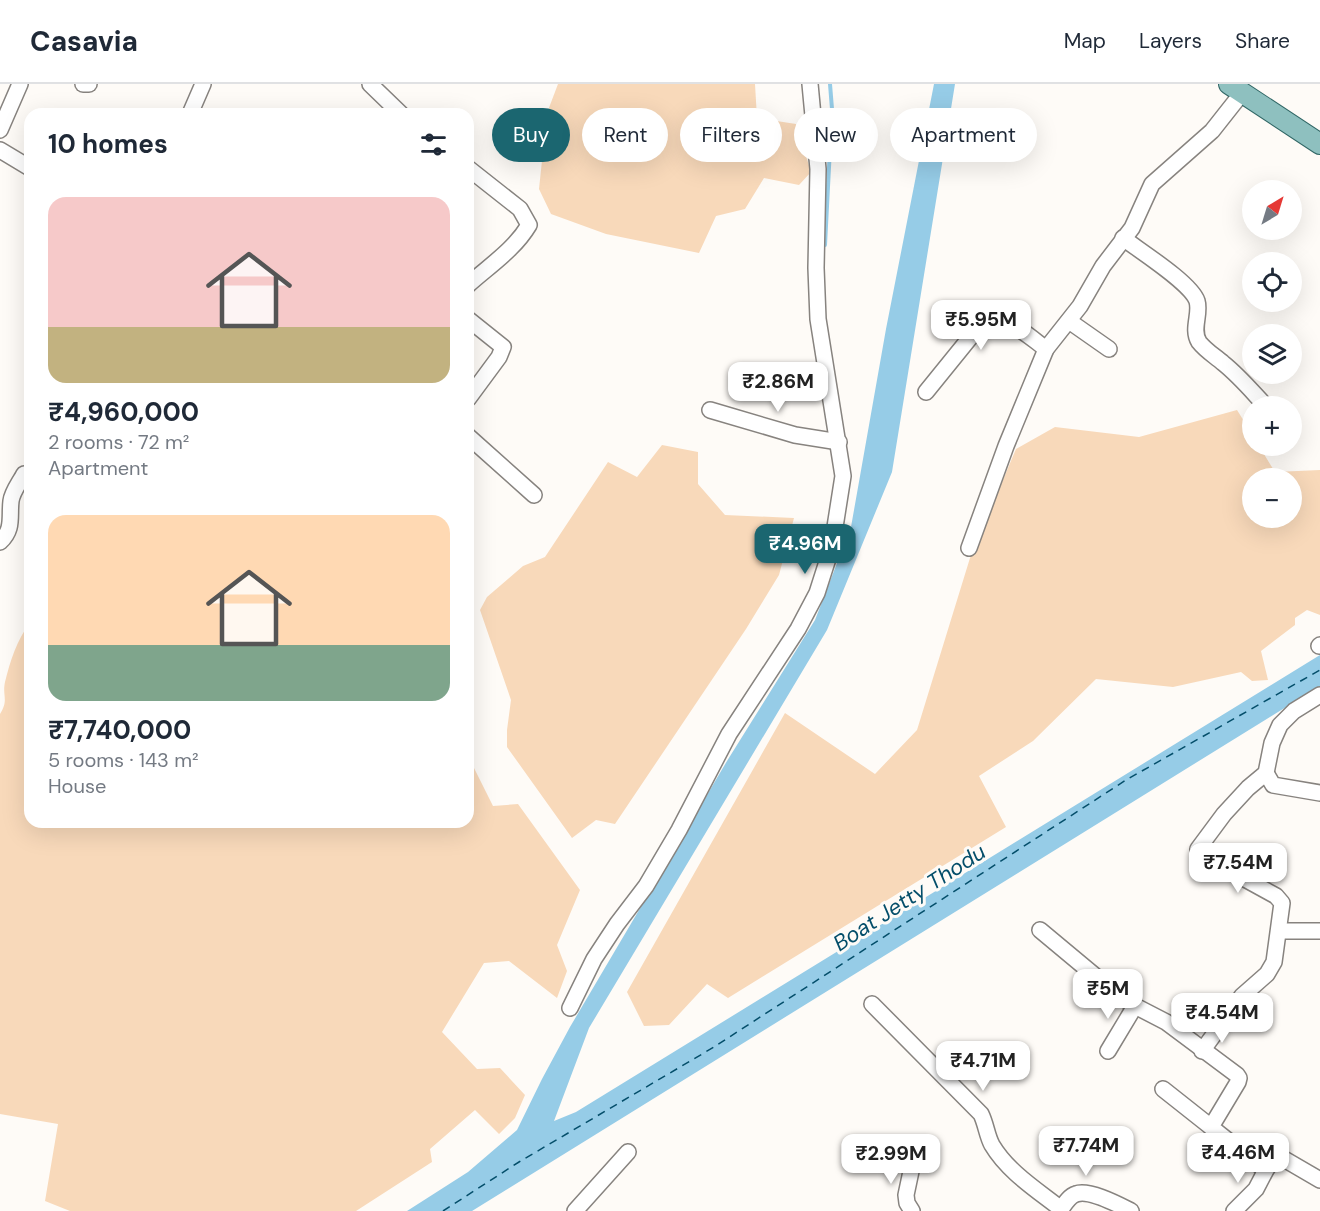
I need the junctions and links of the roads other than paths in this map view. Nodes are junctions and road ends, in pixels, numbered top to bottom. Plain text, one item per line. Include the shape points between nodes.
1 (20, 84) edge
2 (83, 84) edge
3 (89, 84) edge
4 (203, 84) edge
5 (370, 84) edge
6 (810, 84) edge
7 (1236, 88) edge
8 (193, 108) edge
9 (395, 108) edge
10 (0, 130) edge
11 (1320, 144) edge
12 (0, 150) edge
13 (24, 164) edge
14 (474, 173) edge
15 (1123, 238) junction
16 (474, 280) edge
17 (1069, 321) junction
18 (474, 324) edge
19 (1046, 349) junction
20 (1109, 349) dead end
21 (474, 391) edge
22 (926, 392) dead end
23 (1256, 396) edge
24 (710, 410) dead end
25 (474, 441) edge
26 (839, 442) junction
27 (24, 474) dead end
28 (534, 495) dead end
29 (0, 542) edge
30 (969, 548) dead end
31 (1320, 694) edge
32 (1266, 773) junction
33 (1320, 793) edge
34 (1040, 930) dead end
35 (1279, 931) junction
36 (1320, 931) edge
37 (872, 1004) dead end
38 (1135, 1006) junction
39 (570, 1008) dead end
40 (1108, 1051) dead end
41 (1202, 1051) junction
42 (1163, 1089) dead end
43 (1211, 1127) junction
44 (627, 1152) dead end
45 (914, 1157) dead end
46 (1267, 1168) junction
47 (1320, 1180) edge
48 (1060, 1210) edge
49 (575, 1211) edge
50 (912, 1211) edge
51 (1131, 1211) edge
52 (1234, 1211) edge

1 - 10 street
2 - 3 street
4 - 8 street
5 - 9 street
6 - 26 street via 818,169 818,319
7 - 11 main road
7 - 15 street via 1212,131 1152,184 1132,228
12 - 13 street
14 - 16 street via 520,209 529,225 523,236
15 - 17 street
15 - 23 street via 1194,294 1198,308 1197,339
17 - 19 street
17 - 20 street
18 - 21 street via 503,347
19 - 22 street via 1008,324 990,322 973,334
19 - 30 street
24 - 26 street via 795,435
25 - 28 street
26 - 39 street via 843,476 840,504 817,593 729,734 646,886 594,959
27 - 29 street via 11,499 12,519
31 - 32 street via 1280,725
32 - 33 street via 1273,785
32 - 35 street via 1224,814 1198,849 1205,857 1276,896 1282,903
34 - 38 street
35 - 36 street
35 - 41 street via 1274,962 1267,974 1242,996
37 - 48 street via 981,1114 990,1141 1009,1167
38 - 40 street
38 - 41 street via 1166,1022
41 - 43 street via 1239,1078
42 - 43 street
43 - 46 street
44 - 49 street
45 - 50 street via 906,1195
46 - 47 street via 1274,1160 1284,1159
46 - 52 street via 1256,1190
48 - 51 street via 1077,1193

